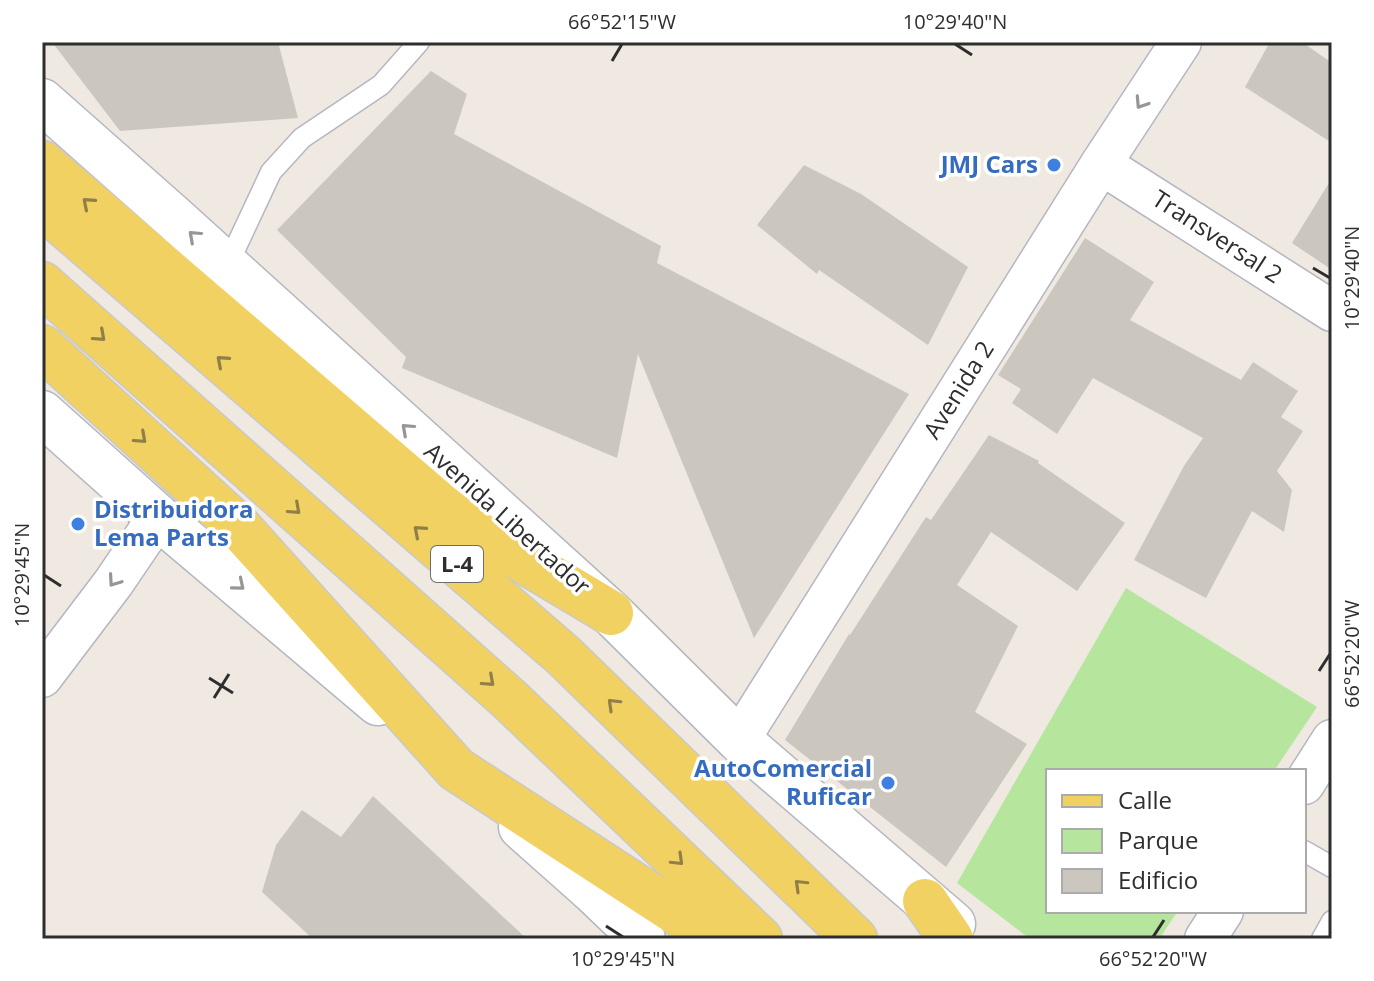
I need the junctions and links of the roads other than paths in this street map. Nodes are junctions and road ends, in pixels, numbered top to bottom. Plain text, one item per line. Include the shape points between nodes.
1 (419, 42) edge
2 (1181, 42) edge
3 (42, 101) edge
4 (42, 163) edge
5 (1101, 164) junction
6 (42, 206) edge
7 (227, 266) junction
8 (42, 284) edge
9 (1332, 311) edge
10 (42, 347) edge
11 (42, 413) edge
12 (158, 517) junction
13 (611, 613) junction
14 (42, 677) edge
15 (739, 740) junction
16 (1332, 740) edge
17 (456, 769) junction
18 (1306, 781) edge
19 (1306, 852) edge
20 (1332, 867) edge
21 (925, 901) junction
22 (1222, 913) edge
23 (1332, 921) edge
24 (643, 939) edge
25 (705, 939) edge
26 (760, 939) edge
27 (855, 939) edge
28 (951, 939) edge
29 (970, 939) edge
30 (1205, 939) edge
31 (1322, 939) edge

1 - 7 lane via 381,85 302,138 271,172
2 -> 5 street, Avenida 2
7 -> 3 main road, Avenida Libertador / L-4
13 -> 4 main road, L-4 via 475,532 439,504
5 - 9 street, Transversal 2
5 - 15 street, Avenida 2
27 -> 6 main road, L-4 via 563,655
13 -> 7 main road, Avenida Libertador / L-4
8 -> 26 main road, L-4 via 509,699
10 -> 17 main road via 237,525
11 - 12 main road
12 -> 14 street
12 -> 17 main road
13 - 15 main road, Avenida Libertador / L-4
15 - 21 main road, Avenida Libertador / L-4
16 - 18 street
17 - 24 main road
17 - 25 main road via 682,916
19 - 20 lane
21 - 28 main road, L-4
21 - 29 main road, Avenida Libertador / L-4
22 - 30 street
23 - 31 lane

